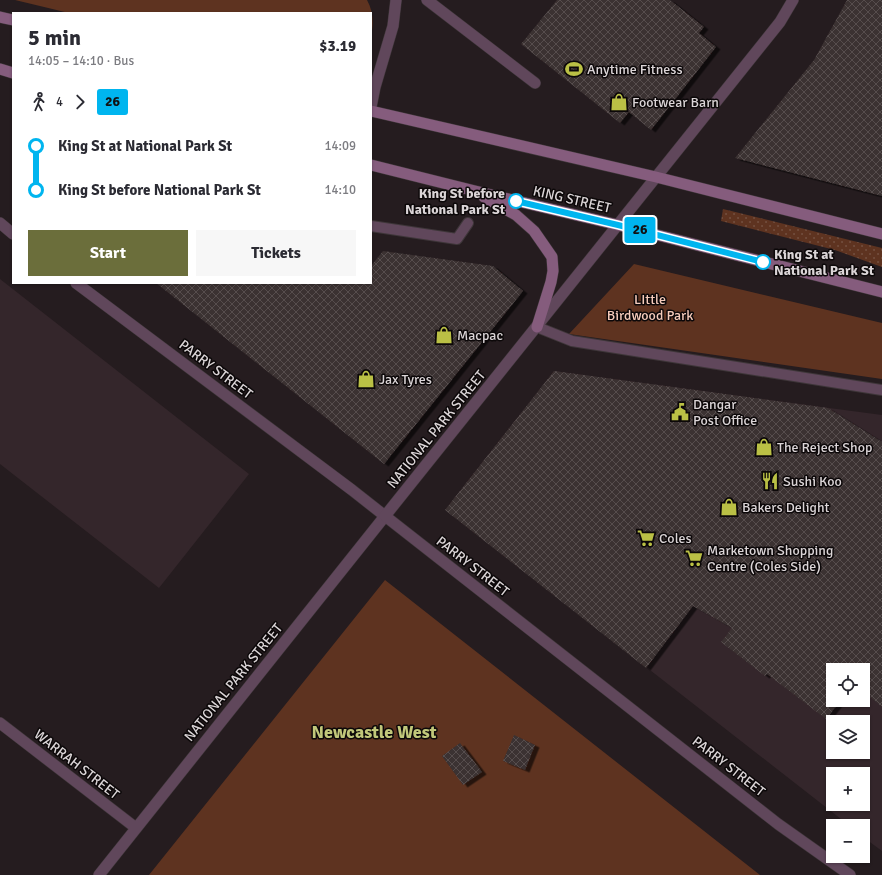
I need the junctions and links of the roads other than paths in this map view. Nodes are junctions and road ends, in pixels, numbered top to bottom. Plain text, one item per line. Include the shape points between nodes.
1 (396, 0) edge
2 (428, 0) edge
3 (793, 0) edge
4 (0, 17) edge
5 (12, 20) edge
6 (0, 69) edge
7 (12, 73) edge
8 (0, 76) edge
9 (12, 76) edge
10 (535, 83) dead end
11 (372, 102) edge
12 (372, 110) edge
13 (372, 165) edge
14 (656, 177) junction
15 (475, 191) junction
16 (0, 223) edge
17 (468, 223) dead end
18 (618, 225) junction
19 (372, 226) edge
20 (12, 233) edge
21 (882, 234) edge
22 (77, 284) edge
23 (882, 292) edge
24 (537, 327) junction
25 (882, 390) edge
26 (385, 516) junction
27 (0, 723) edge
28 (136, 828) junction
29 (99, 875) edge
30 (850, 875) edge

1 - 11 street via 393,26
2 - 10 street
3 - 14 street, NATIONAL PARK STREET via 780,22
4 - 5 main road
6 - 7 main road
8 - 9 main road
12 - 14 main road
13 - 15 main road, KING STREET
14 - 18 street, NATIONAL PARK STREET
14 - 21 main road
15 - 18 main road, KING STREET
15 - 24 main road via 516,215 534,231 552,257 551,282
16 - 20 street
17 - 19 lane via 457,239
18 - 23 main road, KING STREET
18 - 24 street, NATIONAL PARK STREET
22 - 26 street, PARRY STREET
24 - 25 lane via 572,341
24 - 26 street, NATIONAL PARK STREET
26 - 28 street, NATIONAL PARK STREET
26 - 30 street, PARRY STREET via 778,824
27 - 28 street, WARRAH STREET
28 - 29 street, NATIONAL PARK STREET

